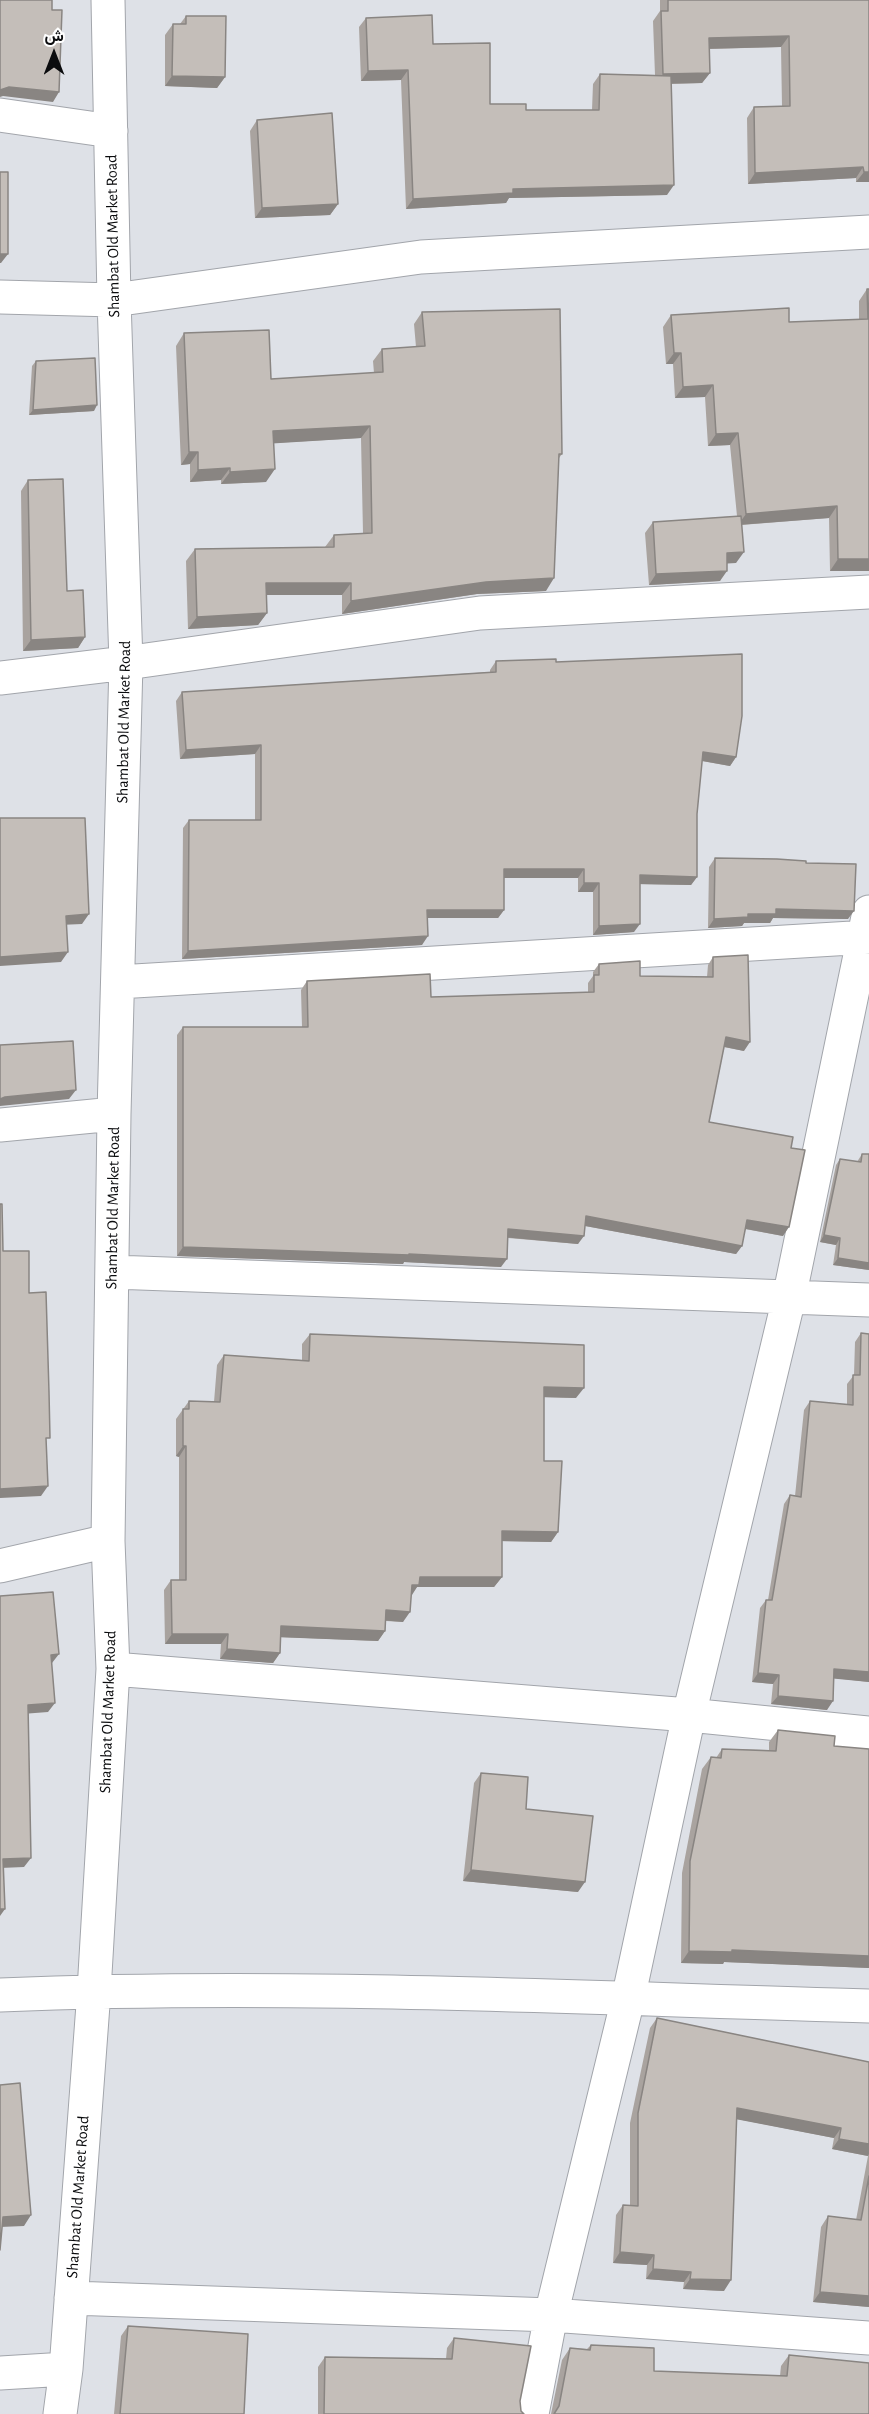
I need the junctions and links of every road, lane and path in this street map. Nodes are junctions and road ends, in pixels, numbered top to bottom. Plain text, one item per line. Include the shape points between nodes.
1 (108, 0) edge
2 (0, 115) edge
3 (111, 131) junction
4 (869, 232) edge
5 (0, 297) edge
6 (114, 300) junction
7 (869, 592) edge
8 (126, 663) junction
9 (0, 678) edge
10 (867, 929) edge
11 (118, 982) junction
12 (114, 1114) junction
13 (0, 1125) edge
14 (113, 1272) junction
15 (789, 1299) junction
16 (869, 1300) edge
17 (108, 1541) junction
18 (0, 1566) edge
19 (113, 1669) junction
20 (689, 1715) junction
21 (869, 1733) edge
22 (93, 1991) junction
23 (0, 1995) edge
24 (627, 1999) junction
25 (869, 2006) edge
26 (71, 2298) junction
27 (551, 2314) junction
28 (869, 2338) edge
29 (66, 2369) junction
30 (0, 2373) edge
31 (60, 2414) edge
32 (532, 2414) edge

1 - 3 street, Shambat Old Market Road
2 - 3 street
3 - 6 street, Shambat Old Market Road
4 - 6 street via 421,256
5 - 6 street
6 - 8 street, Shambat Old Market Road
7 - 8 street via 480,613
8 - 9 street
8 - 11 street, Shambat Old Market Road
10 - 11 street
10 - 15 street
11 - 12 street, Shambat Old Market Road
12 - 13 street
12 - 14 street, Shambat Old Market Road
14 - 15 street
14 - 17 street, Shambat Old Market Road
15 - 16 street
15 - 20 street
17 - 18 street
17 - 19 street, Shambat Old Market Road
19 - 20 street
19 - 22 street, Shambat Old Market Road
20 - 21 street
20 - 24 street
22 - 23 street
22 - 24 street via 246,1989
22 - 26 street, Shambat Old Market Road
24 - 25 street
24 - 27 street
26 - 27 street
26 - 29 street, Shambat Old Market Road
27 - 28 street
27 - 32 street
29 - 30 street
29 - 31 street, Shambat Old Market Road

